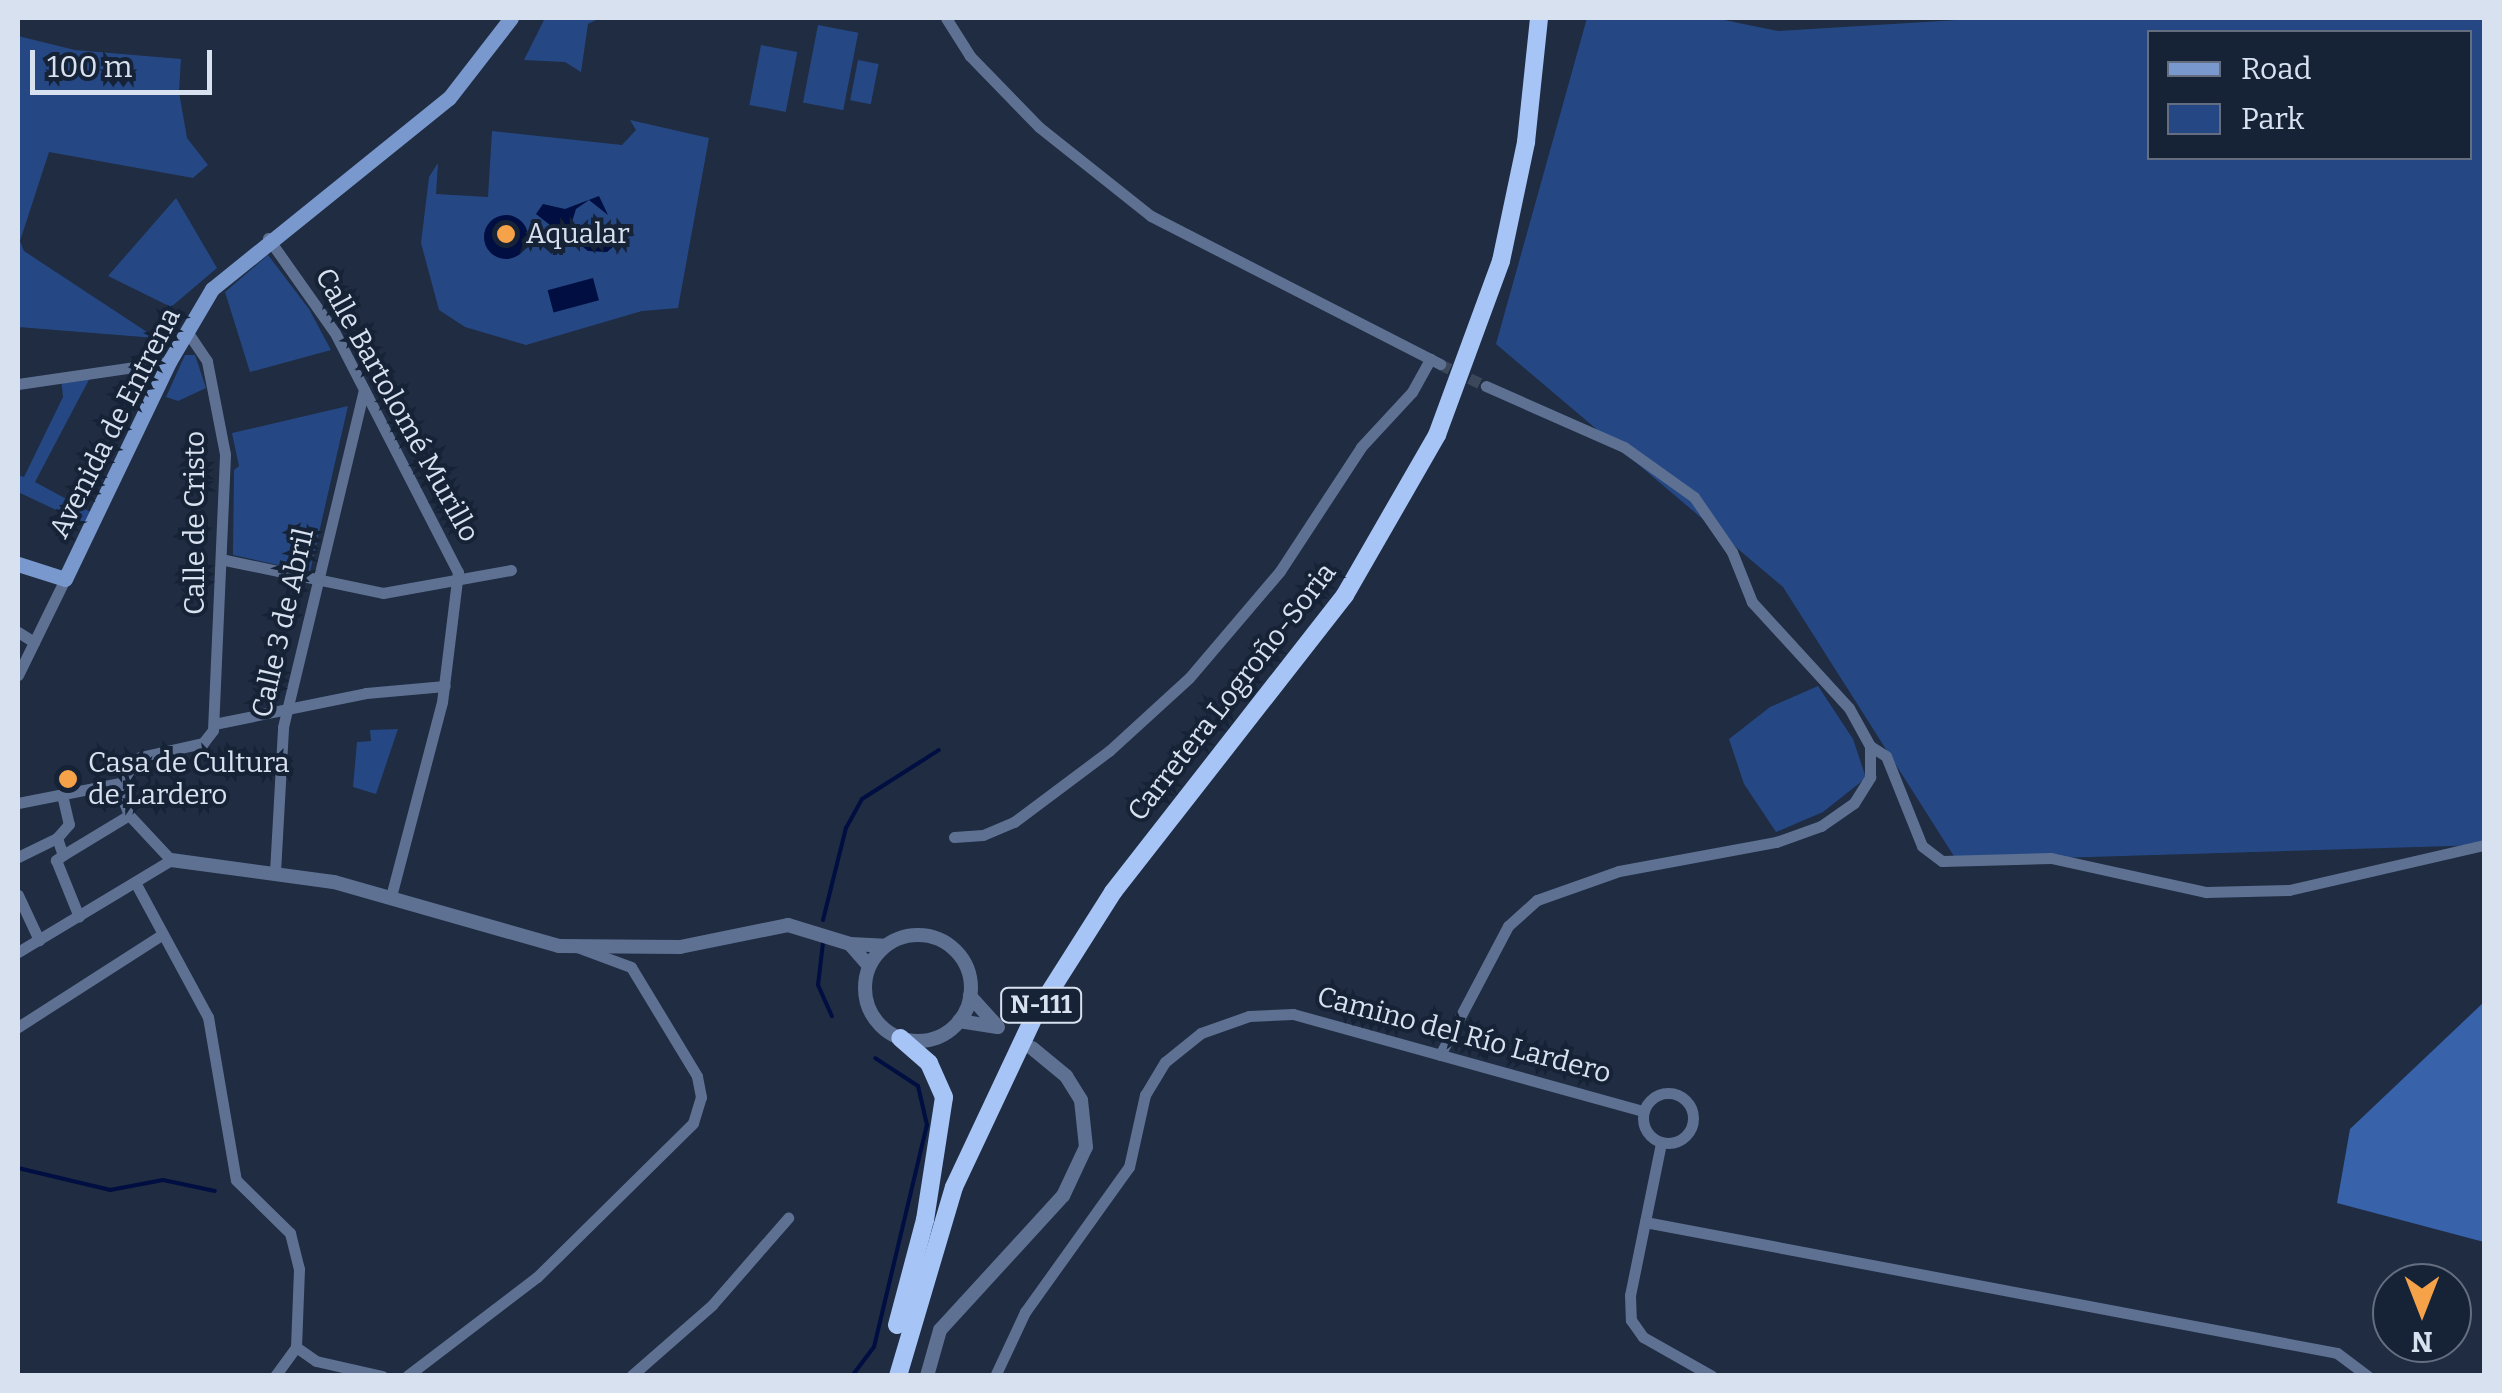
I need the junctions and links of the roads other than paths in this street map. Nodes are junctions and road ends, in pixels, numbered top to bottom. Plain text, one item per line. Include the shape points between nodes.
1 (511, 18) edge
2 (946, 18) edge
3 (1540, 18) edge
4 (268, 238) junction
5 (186, 330) junction
6 (169, 362) junction
7 (18, 384) edge
8 (1486, 386) tunnel mouth
9 (364, 390) junction
10 (225, 560) junction
11 (18, 564) edge
12 (511, 570) dead end
13 (65, 579) junction
14 (318, 583) junction
15 (458, 585) junction
16 (18, 632) edge
17 (34, 642) junction
18 (18, 675) edge
19 (445, 686) junction
20 (287, 708) junction
21 (214, 724) junction
22 (1870, 746) junction
23 (112, 786) junction
24 (63, 799) junction
25 (18, 803) edge
26 (129, 815) junction
27 (954, 837) dead end
28 (57, 838) junction
29 (2484, 845) edge
30 (63, 855) junction
31 (18, 857) edge
32 (171, 860) junction
33 (276, 872) junction
34 (136, 884) junction
35 (18, 895) edge
36 (391, 896) junction
37 (79, 917) junction
38 (163, 934) junction
39 (39, 940) junction
40 (850, 944) junction
41 (885, 946) junction
42 (576, 947) junction
43 (18, 952) edge
44 (870, 966) junction
45 (970, 996) junction
46 (959, 1022) junction
47 (18, 1027) edge
48 (900, 1038) junction
49 (1032, 1048) dead end
50 (1440, 1055) junction
51 (1643, 1111) junction
52 (1661, 1143) junction
53 (788, 1218) dead end
54 (1645, 1222) junction
55 (296, 1347) junction
56 (276, 1376) edge
57 (382, 1376) edge
58 (406, 1376) edge
59 (632, 1376) edge
60 (886, 1376) edge
61 (898, 1376) edge
62 (927, 1376) edge
63 (995, 1376) edge
64 (1712, 1376) edge
65 (2368, 1376) edge

1 - 4 main road, Avenida de Entrena via 449,98
2 - 27 street via 970,56 1039,127 1138,207 1435,361 1361,447 1280,571 1189,678 1109,751 1014,822 983,835
3 - 61 highway, Carretera Logroño-Soria / N-111 via 1526,142 1501,261 1437,434 1346,596 1113,892 1043,1000 954,1186
4 - 5 main road, Avenida de Entrena via 222,278
4 - 9 street, Calle Bartolomé Murillo via 318,303
5 - 6 main road, Avenida de Entrena
5 - 10 street, Calle de Cristo via 207,361 222,427
6 - 7 street
6 - 13 main road, Avenida de Entrena
8 - 22 street via 1624,447 1694,497 1732,552 1752,602 1850,708
9 - 14 street, Calle 3 de Abril
9 - 15 street, Calle Bartolomé Murillo via 456,564
10 - 14 street
10 - 21 street, Calle de Cristo
11 - 13 main road
12 - 15 street
13 - 17 street, Avenida de Entrena
14 - 15 street via 382,594
14 - 20 street, Calle 3 de Abril
15 - 19 street, Calle Bartolomé Murillo
16 - 17 street
17 - 18 street, Avenida de Entrena
19 - 20 street
19 - 36 street, Calle Bartolomé Murillo
20 - 21 street
20 - 33 street, Calle 3 de Abril
21 - 23 street via 203,742 140,756
22 - 29 street via 1886,756 1922,846 1942,862 2052,858 2206,892 2288,890
22 - 50 street via 1870,777 1854,804 1821,826 1776,842 1619,871 1537,900 1508,926
23 - 24 street
23 - 26 street
24 - 25 street
24 - 28 street via 69,824
26 - 30 street
26 - 32 street
28 - 30 street
28 - 31 street
30 - 37 street via 56,860
32 - 33 street
32 - 34 street
33 - 36 street
34 - 37 street
34 - 38 street
35 - 39 street
36 - 42 street via 536,942
37 - 39 street
38 - 47 street
38 - 55 street via 208,1017 236,1180 282,1222 294,1245
39 - 43 street
40 - 41 street
40 - 42 street via 788,924 680,947
40 - 44 street
41 - 44 street
41 - 45 street via 913,935 942,941 963,960
42 - 58 street via 632,967 696,1076 700,1097 693,1123 537,1277
44 - 48 street via 869,1010
45 - 46 street
45 - 46 street via 1004,1030
46 - 48 street via 936,1038
48 - 60 highway via 930,1062 944,1112
49 - 62 street via 1066,1076 1081,1100 1086,1147 1078,1173 940,1330
50 - 51 street, Camino del Río Lardero
50 - 63 street, Camino del Río Lardero via 1292,1014 1249,1016 1201,1033 1165,1062 1145,1095 1129,1167 1025,1312
51 - 52 street via 1644,1127
51 - 52 street via 1654,1097 1672,1093 1692,1110 1686,1135
52 - 54 street
53 - 59 street via 712,1305
54 - 64 street via 1631,1320 1644,1337
54 - 65 street via 2349,1356
55 - 56 street
55 - 57 street via 316,1361

